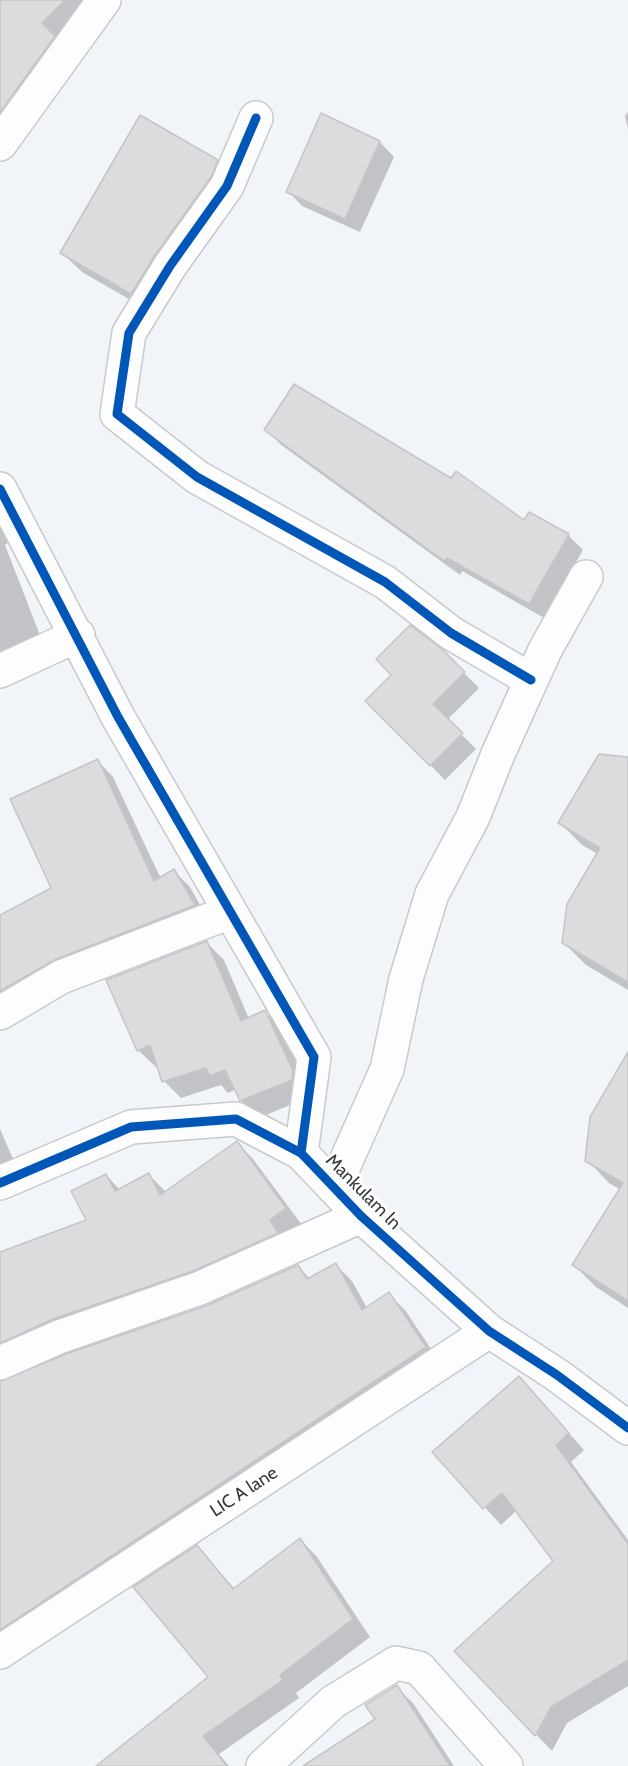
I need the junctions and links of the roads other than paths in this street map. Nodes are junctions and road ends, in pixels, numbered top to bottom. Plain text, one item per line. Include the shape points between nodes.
1 (104, 0) edge
2 (256, 118) dead end
3 (0, 144) edge
4 (0, 489) edge
5 (586, 577) dead end
6 (78, 635) junction
7 (0, 671) edge
8 (531, 681) junction
9 (230, 912) junction
10 (0, 1012) edge
11 (301, 1153) junction
12 (0, 1183) edge
13 (334, 1188) junction
14 (361, 1216) junction
15 (489, 1332) junction
16 (0, 1363) edge
17 (628, 1428) edge
18 (0, 1652) edge
19 (262, 1766) edge
20 (507, 1766) edge

1 - 3 street
2 - 8 street via 227,186 170,266 129,333 117,414 197,477 385,582 451,633
4 - 6 street
5 - 8 street
6 - 7 street
6 - 9 street via 118,717
8 - 13 street via 473,817 432,894 406,979 387,1070
9 - 10 street via 61,977
9 - 11 street via 314,1057
11 - 12 street, Mankulam ln via 236,1119 131,1127
11 - 13 street, Mankulam ln
13 - 14 street, Mankulam ln
14 - 15 street, Mankulam ln
14 - 16 street via 200,1288 59,1337
15 - 17 street, Mankulam ln
15 - 18 street, LIC A lane
19 - 20 street via 333,1702 396,1663 419,1668

